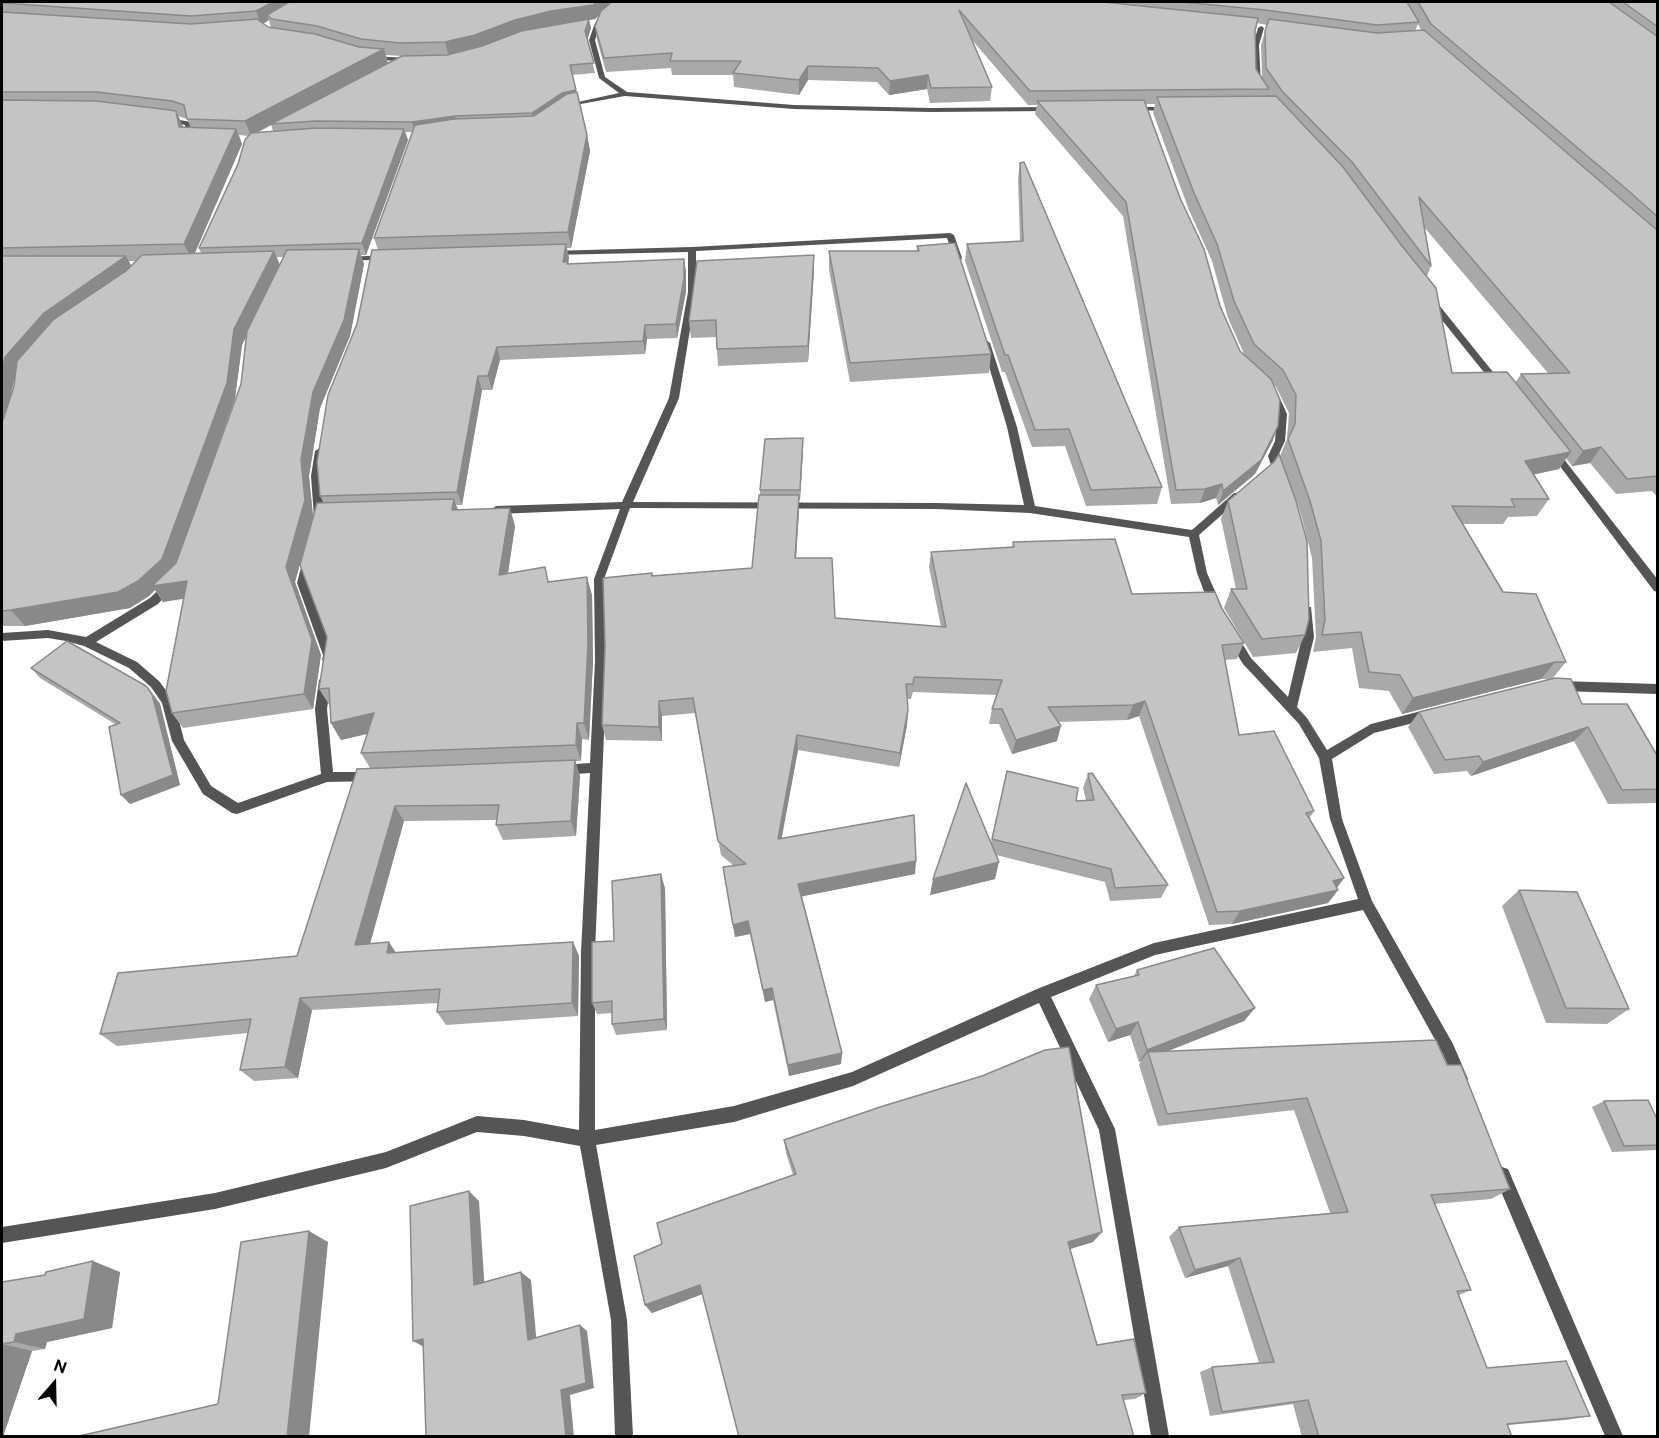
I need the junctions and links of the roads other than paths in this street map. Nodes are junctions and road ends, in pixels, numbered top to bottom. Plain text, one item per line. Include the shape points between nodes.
1 (618, 2) edge
2 (598, 23) junction
3 (587, 24) edge
4 (1250, 27) edge
5 (1261, 28) junction
6 (1273, 29) edge
7 (363, 57) edge
8 (419, 60) edge
9 (404, 61) junction
10 (394, 66) edge
11 (1262, 92) edge
12 (625, 94) junction
13 (1054, 109) edge
14 (1124, 109) edge
15 (1146, 109) junction
16 (1181, 109) edge
17 (559, 111) edge
18 (157, 118) edge
19 (1150, 119) edge
20 (198, 138) edge
21 (692, 249) junction
22 (538, 253) edge
23 (396, 257) edge
24 (337, 259) edge
25 (961, 267) edge
26 (1427, 296) edge
27 (982, 330) edge
28 (1265, 385) edge
29 (1506, 393) edge
30 (321, 442) edge
31 (1549, 447) edge
32 (1273, 456) junction
33 (1265, 470) edge
34 (1246, 488) edge
35 (1284, 488) edge
36 (626, 505) junction
37 (1030, 509) junction
38 (482, 511) edge
39 (323, 520) edge
40 (1194, 534) junction
41 (311, 549) edge
42 (179, 578) edge
43 (1658, 588) edge
44 (1307, 604) edge
45 (2, 637) edge
46 (87, 642) junction
47 (1542, 686) edge
48 (1658, 689) edge
49 (1292, 706) junction
50 (1445, 710) edge
51 (1325, 757) junction
52 (596, 768) junction
53 (549, 770) edge
54 (327, 777) junction
55 (386, 777) edge
56 (1366, 903) junction
57 (1042, 994) junction
58 (1466, 1092) edge
59 (586, 1139) junction
60 (1494, 1156) edge
61 (2, 1235) edge
62 (624, 1437) edge
63 (1160, 1437) edge
64 (1614, 1437) edge

1 - 2 street
2 - 3 street
2 - 12 street via 592,40 602,78
4 - 5 street
5 - 6 street
5 - 11 street via 1256,45 1257,83
7 - 9 street
8 - 9 street
9 - 10 street
12 - 13 street via 794,107
12 - 17 street via 567,105
14 - 15 street
15 - 16 street
15 - 19 street
18 - 20 street via 188,123 189,138
21 - 22 street
21 - 25 street via 950,235
21 - 36 street via 692,292 674,398
23 - 24 street
26 - 29 street
27 - 37 street via 1012,427
28 - 32 street via 1282,414 1280,441
30 - 39 street via 316,476
31 - 43 street
32 - 33 street
32 - 35 street
34 - 40 street
36 - 37 street
36 - 38 street
36 - 52 street via 599,579 601,661
37 - 40 street
40 - 49 street via 1202,573 1223,622 1247,661
41 - 54 street via 302,583 329,655 321,710
42 - 46 street via 154,601
44 - 49 street via 1308,637
45 - 46 street via 48,634
46 - 54 street via 133,665 155,684 168,701 178,741 207,790 237,809
47 - 48 street
49 - 51 street
50 - 51 street via 1371,729
51 - 56 street via 1336,819
52 - 53 street
52 - 59 street via 588,952
54 - 55 street
56 - 57 street via 1154,949
56 - 58 street via 1448,1049
57 - 59 street via 854,1079 734,1114
57 - 63 street via 1107,1129
59 - 61 street via 477,1124 386,1160 215,1201
59 - 62 street via 619,1320
60 - 64 street

